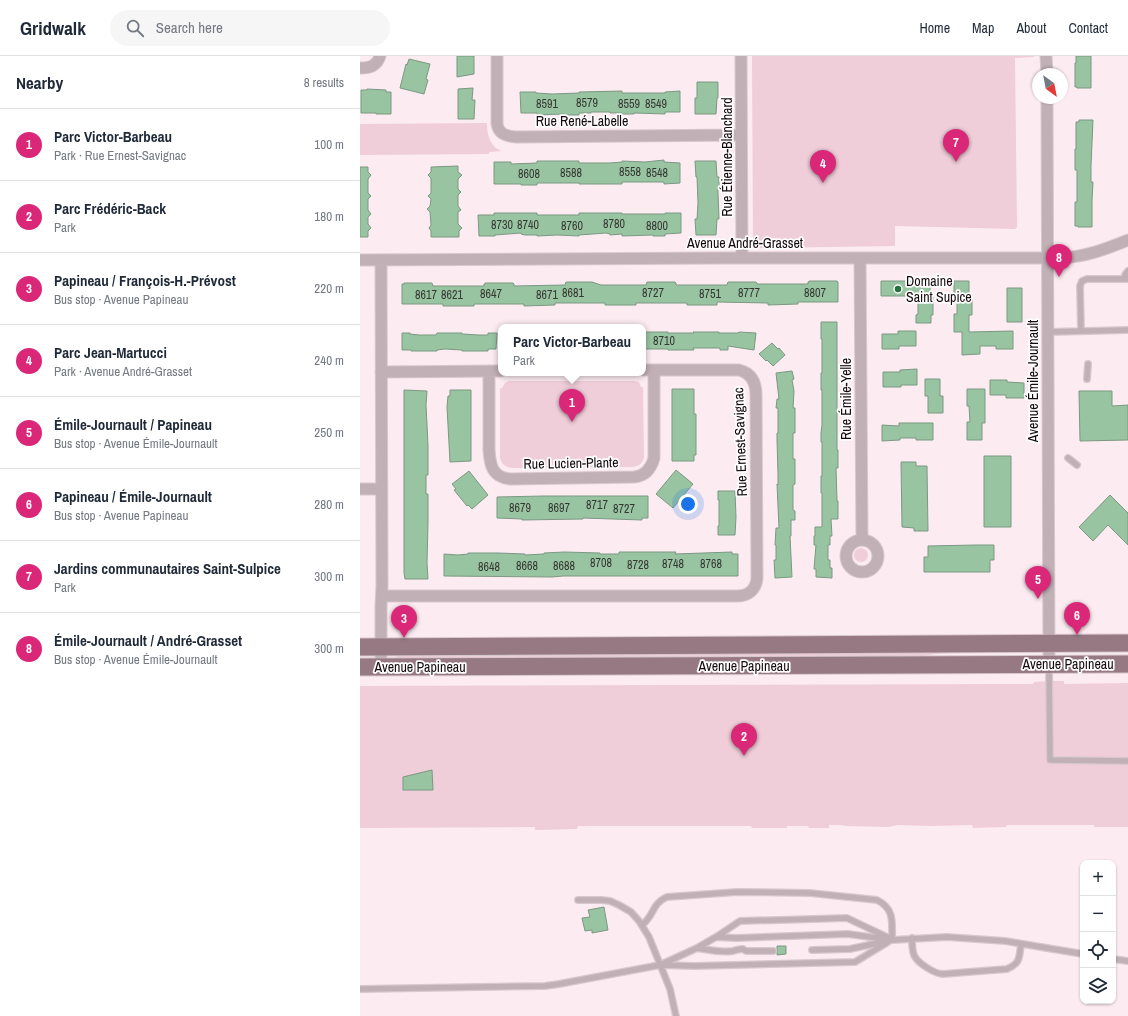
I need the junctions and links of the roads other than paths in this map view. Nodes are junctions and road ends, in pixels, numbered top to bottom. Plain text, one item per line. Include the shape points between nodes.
1 (380, 56) edge
2 (496, 56) edge
3 (741, 56) edge
4 (1046, 56) edge
5 (360, 68) edge
6 (1047, 68) edge
7 (1047, 104) edge
8 (741, 135) junction
9 (1128, 240) edge
10 (742, 258) junction
11 (860, 258) junction
12 (1048, 258) junction
13 (360, 260) edge
14 (381, 260) junction
15 (1128, 271) edge
16 (1127, 279) edge
17 (1128, 330) edge
18 (1081, 331) junction
19 (1048, 332) junction
20 (1088, 364) dead end
21 (649, 370) edge
22 (489, 371) junction
23 (498, 371) edge
24 (381, 372) junction
25 (1087, 379) dead end
26 (1068, 458) dead end
27 (1077, 465) dead end
28 (360, 489) edge
29 (381, 489) junction
30 (862, 540) dead end
31 (382, 596) junction
32 (1128, 643) edge
33 (1049, 644) junction
34 (360, 647) edge
35 (381, 647) junction
36 (1049, 664) junction
37 (1128, 664) edge
38 (360, 667) edge
39 (381, 667) junction
40 (1128, 761) edge
41 (578, 900) dead end
42 (642, 925) junction
43 (716, 937) junction
44 (912, 938) junction
45 (892, 940) junction
46 (1021, 944) junction
47 (697, 948) junction
48 (812, 950) dead end
49 (773, 951) dead end
50 (1080, 954) edge
51 (1116, 959) edge
52 (1128, 961) edge
53 (660, 965) junction
54 (360, 989) edge
55 (676, 1016) edge

1 - 5 street via 378,62 369,68
2 - 8 street, Rue René-Labelle via 497,123 505,136
3 - 8 street, Rue Étienne-Blanchard
4 - 6 street
7 - 12 street, Avenue Émile-Journault
8 - 10 street, Rue Étienne-Blanchard
9 - 12 street, Avenue André-Grasset via 1085,255
10 - 11 street, Avenue André-Grasset
10 - 14 street, Avenue André-Grasset
11 - 12 street, Avenue André-Grasset
11 - 30 street, Rue Émile-Yelle
12 - 19 street, Avenue Émile-Journault
13 - 14 street, Avenue André-Grasset
14 - 24 street
15 - 16 lane via 1125,275
16 - 18 lane via 1082,281
17 - 18 lane
18 - 19 lane
19 - 33 street, Avenue Émile-Journault
20 - 25 lane
21 - 22 street, Rue Lucien-Plante via 654,458 646,472 634,477 533,478 503,478 492,466 489,450
21 - 31 street, Rue Ernest-Savignac via 739,370 748,374 754,381 757,578 752,591 737,596
22 - 23 street
22 - 24 street
24 - 29 street
26 - 27 lane
28 - 29 street
29 - 31 street
31 - 35 street
32 - 33 main road, Avenue Papineau
33 - 35 main road, Avenue Papineau
33 - 36 street, Avenue Émile-Journault
34 - 35 main road, Avenue Papineau
35 - 39 street
36 - 37 main road, Avenue Papineau
36 - 39 main road, Avenue Papineau
36 - 40 lane via 1050,760
38 - 39 main road, Avenue Papineau
41 - 42 lane via 601,900 619,904 631,912
42 - 45 lane via 657,903 667,897 737,892 810,893 877,900 890,912
42 - 53 lane
43 - 45 lane via 848,934
43 - 45 lane via 740,921 847,918
43 - 47 lane
44 - 45 lane
44 - 46 lane via 947,937
44 - 46 lane via 915,957 938,974 1007,969 1019,959
45 - 48 lane via 850,949
45 - 53 lane via 855,962
46 - 50 lane
47 - 49 lane via 716,951 735,951 743,948 746,951
47 - 53 lane
51 - 52 lane
53 - 54 lane via 545,986
53 - 55 lane via 670,989

